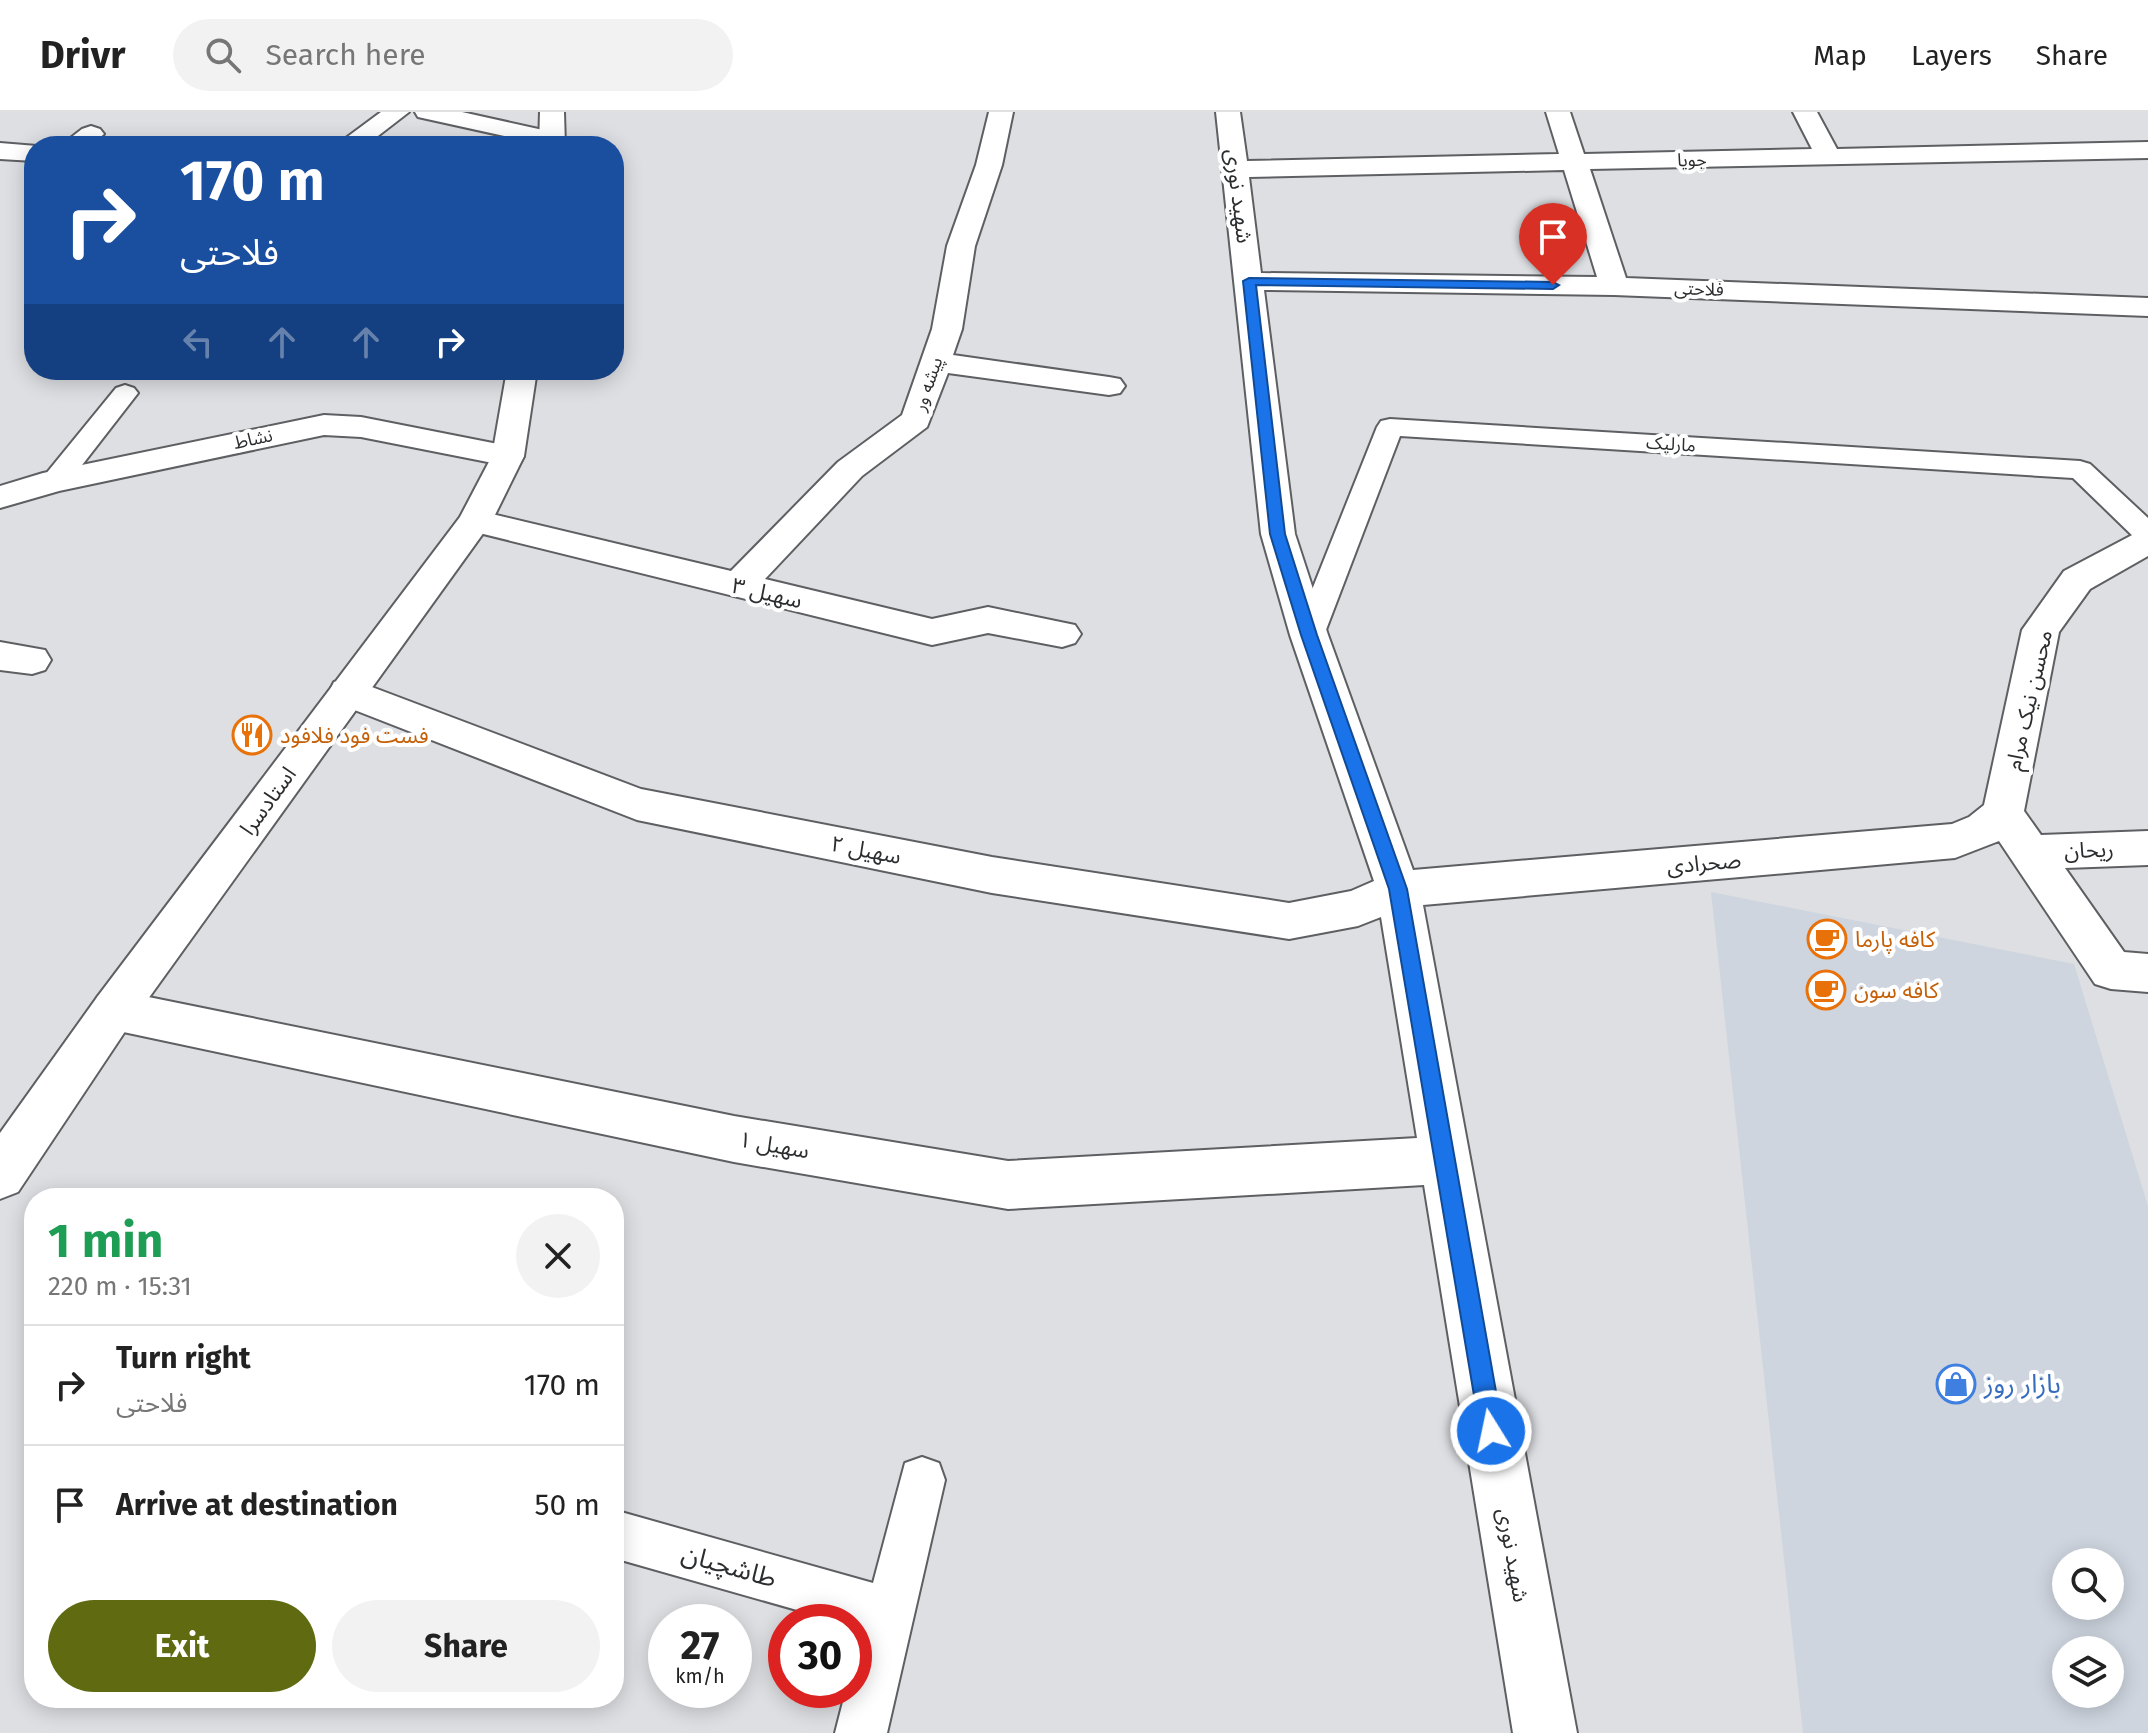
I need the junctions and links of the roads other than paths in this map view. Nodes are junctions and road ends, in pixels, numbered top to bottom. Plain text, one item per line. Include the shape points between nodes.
1 (397, 112) edge
2 (427, 112) edge
3 (552, 112) edge
4 (1001, 112) edge
5 (1228, 112) edge
6 (1558, 112) edge
7 (1805, 112) edge
8 (369, 136) edge
9 (524, 136) edge
10 (552, 136) edge
11 (2148, 150) edge
12 (0, 151) edge
13 (24, 152) edge
14 (1829, 157) junction
15 (1573, 163) junction
16 (1236, 169) junction
17 (1249, 281) junction
18 (1614, 286) junction
19 (2148, 307) edge
20 (935, 362) junction
21 (520, 380) edge
22 (1109, 386) dead end
23 (125, 393) dead end
24 (508, 456) junction
25 (55, 481) junction
26 (0, 497) edge
27 (475, 521) junction
28 (2148, 534) edge
29 (2148, 541) edge
30 (737, 586) junction
31 (1062, 634) dead end
32 (1309, 635) junction
33 (348, 692) junction
34 (2003, 813) junction
35 (2148, 848) edge
36 (2029, 852) junction
37 (1398, 889) junction
38 (2148, 973) edge
39 (114, 1010) junction
40 (1443, 1160) junction
41 (0, 1175) edge
42 (922, 1480) dead end
43 (624, 1537) edge
44 (890, 1612) junction
45 (861, 1733) edge
46 (1545, 1733) edge

1 - 8 street
2 - 9 street
3 - 10 street
4 - 20 street, پیشه ور via 961,246 947,329
5 - 16 street, شهید نوری
6 - 15 street
7 - 14 street
11 - 14 street, جویا
12 - 13 street
14 - 15 street, جویا
15 - 16 street, جویا
15 - 18 street
16 - 17 street, شهید نوری
17 - 18 street, فلاحتی
17 - 32 street, شهید نوری via 1278,534
18 - 19 street, فلاحتی
20 - 22 street
20 - 30 street, پیشه ور via 916,420 850,469
21 - 24 street, استادسرا
23 - 25 lane
24 - 25 street, نشاط via 361,427 324,425
24 - 27 street, استادسرا
25 - 26 street, نشاط
27 - 30 street, سهیل ۳
27 - 33 street, استادسرا
28 - 32 lane, مارلیک via 2080,470 1390,427
29 - 34 street, محسن نیک مرام via 2077,580 2041,630
30 - 31 street, سهیل ۳ via 932,632 988,620
32 - 37 street, شهید نوری
33 - 37 street, سهیل ۲ via 637,804 992,875 1289,921 1358,908
33 - 39 street, استادسرا
34 - 36 street
34 - 37 street, صحرادی via 1984,829 1955,841
35 - 36 street, ریحان
36 - 38 street via 2111,970
37 - 40 street, شهید نوری
39 - 40 street, سهیل ۱ via 734,1139 1008,1185
39 - 41 street, استادسرا
40 - 46 street, شهید نوری
42 - 44 lane
43 - 44 lane, طاشچیان
44 - 45 lane

